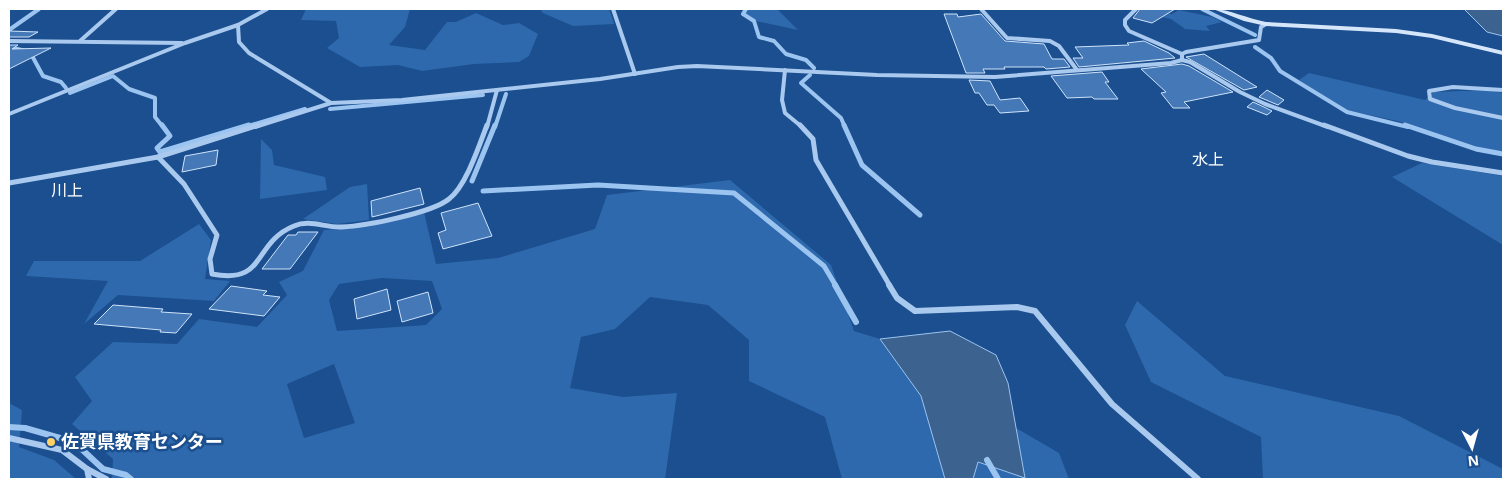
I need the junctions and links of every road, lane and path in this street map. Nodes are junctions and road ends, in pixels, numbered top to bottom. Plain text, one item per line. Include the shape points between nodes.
1 (116, 9) edge
2 (267, 9) edge
3 (613, 9) edge
4 (982, 9) edge
5 (1136, 9) edge
6 (1216, 9) edge
7 (1266, 24) junction
8 (238, 25) junction
9 (9, 41) edge
10 (79, 41) junction
11 (185, 43) junction
12 (1503, 53) edge
13 (1182, 54) junction
14 (1182, 60) junction
15 (785, 70) junction
16 (1077, 70) junction
17 (635, 74) junction
18 (497, 90) junction
19 (1503, 90) edge
20 (331, 104) junction
21 (9, 114) edge
22 (1503, 118) edge
23 (158, 157) junction
24 (1503, 174) edge
25 (9, 183) edge
26 (9, 438) edge
27 (87, 469) junction
28 (89, 479) edge
29 (106, 479) edge
30 (1198, 479) edge

1 - 10 street
2 - 8 street
3 - 17 street
4 - 16 street via 1008,38 1050,41 1059,46
5 - 13 street via 1125,20 1129,31
6 - 7 street
7 - 12 street via 1396,31
7 - 13 street via 1261,26 1259,40
8 - 11 street
8 - 20 street via 239,42 249,53
9 - 10 street
10 - 11 street
11 - 21 street
13 - 14 street
14 - 16 street
14 - 24 street via 1265,104 1408,156
15 - 16 street via 995,77
15 - 17 street via 696,66
15 - 30 street via 782,100 785,112 813,139 816,160 824,176 897,298 914,311 1018,307 1035,311 1112,404
17 - 18 street
18 - 20 street
18 - 23 street via 491,116 461,183 449,199 435,206 372,222 342,227 308,222 300,224 284,231 266,246 253,268 244,275 226,277 212,274 210,260 217,235 184,184
19 - 22 street via 1452,87 1429,91 1430,99 1454,108
20 - 23 street
23 - 25 street
26 - 27 street via 62,450
27 - 28 street
27 - 29 street

